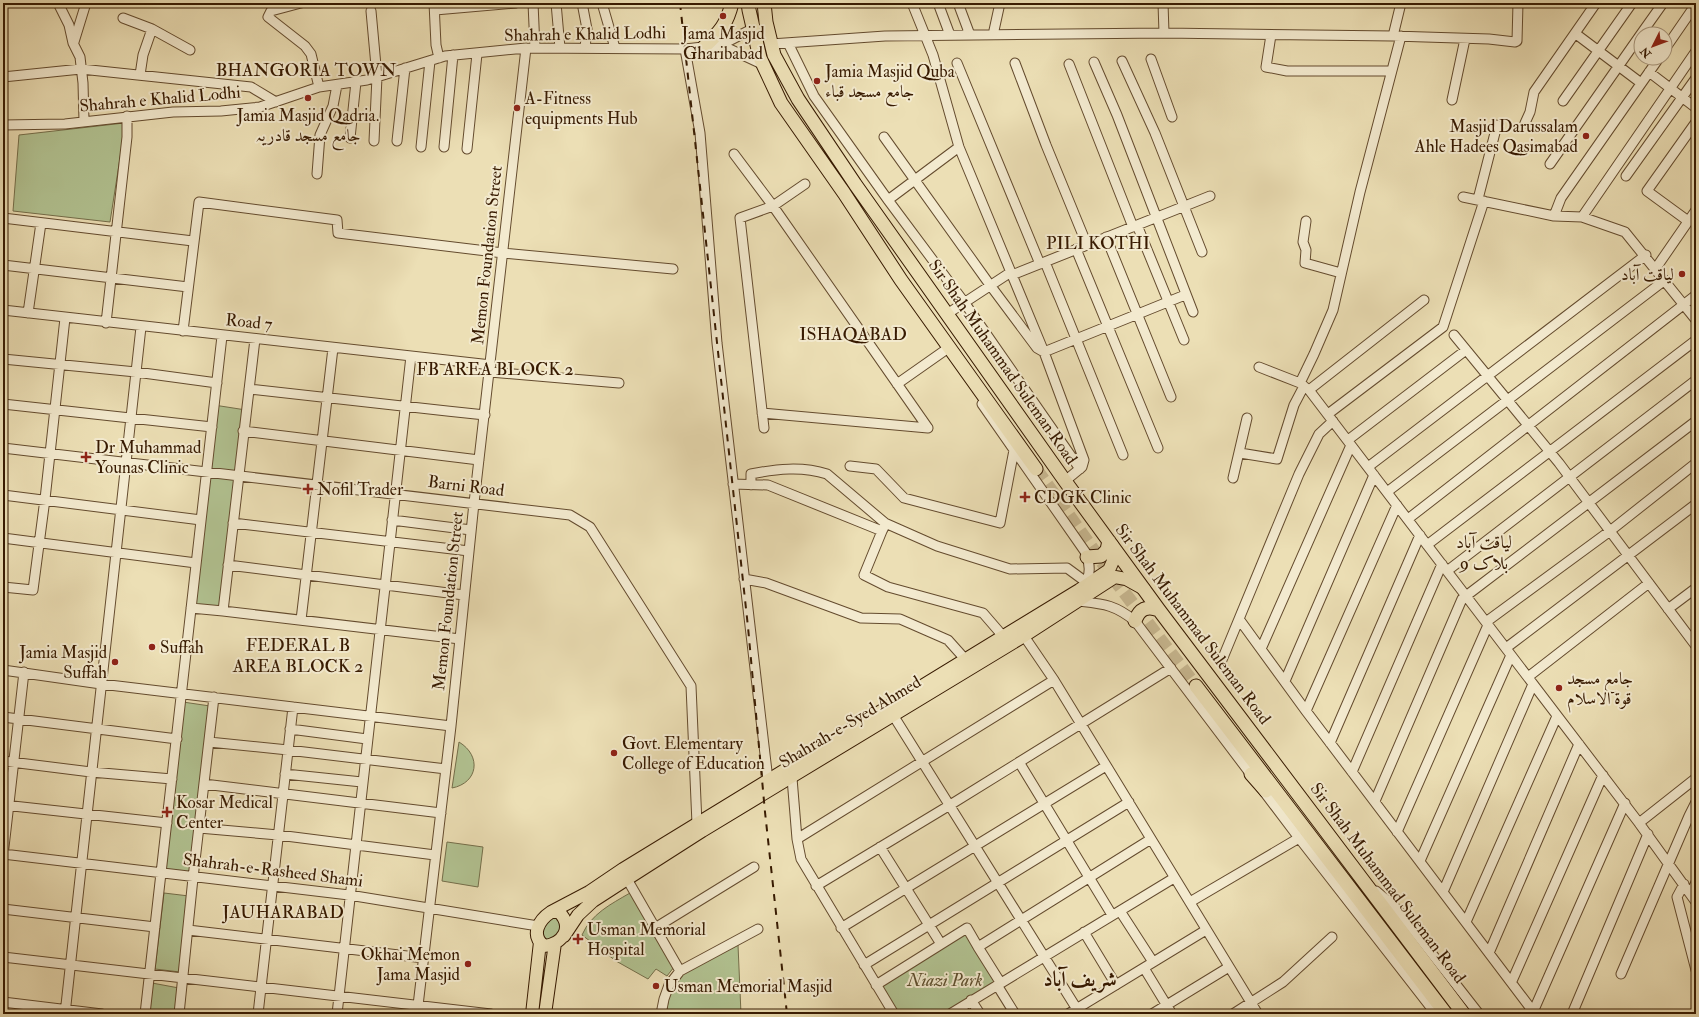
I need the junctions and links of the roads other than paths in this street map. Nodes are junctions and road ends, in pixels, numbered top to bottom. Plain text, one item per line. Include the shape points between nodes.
1 (58, 3) edge
2 (86, 3) edge
3 (300, 3) edge
4 (516, 3) edge
5 (533, 3) edge
6 (556, 3) edge
7 (602, 3) edge
8 (732, 3) edge
9 (764, 3) edge
10 (912, 3) edge
11 (938, 3) edge
12 (958, 3) edge
13 (1000, 3) edge
14 (1163, 3) edge
15 (1401, 3) edge
16 (1518, 3) edge
17 (1596, 3) edge
18 (1632, 3) edge
19 (1663, 3) edge
20 (1696, 4) edge
21 (747, 6) edge
22 (435, 7) edge
23 (583, 8) dead end
24 (371, 11) dead end
25 (123, 18) dead end
26 (1647, 26) edge
27 (754, 28) junction
28 (152, 29) junction
29 (1164, 33) junction
30 (1576, 34) junction
31 (950, 35) junction
32 (970, 35) junction
33 (993, 35) junction
34 (1271, 35) junction
35 (925, 36) junction
36 (1397, 36) junction
37 (1673, 37) edge
38 (1465, 39) junction
39 (73, 43) junction
40 (788, 43) junction
41 (771, 44) junction
42 (721, 45) junction
43 (756, 45) junction
44 (1633, 45) edge
45 (704, 47) junction
46 (531, 48) junction
47 (560, 48) junction
48 (585, 48) junction
49 (615, 48) junction
50 (685, 49) junction
51 (190, 50) dead end
52 (1598, 51) junction
53 (1696, 51) edge
54 (477, 54) junction
55 (453, 56) junction
56 (439, 58) junction
57 (1151, 59) dead end
58 (430, 61) junction
59 (1122, 61) dead end
60 (1094, 62) dead end
61 (1015, 63) dead end
62 (957, 64) dead end
63 (1069, 64) dead end
64 (764, 66) junction
65 (1618, 66) junction
66 (1653, 66) edge
67 (405, 68) junction
68 (81, 69) junction
69 (1391, 71) junction
70 (1649, 72) junction
71 (140, 76) junction
72 (3, 77) edge
73 (378, 77) junction
74 (1696, 78) edge
75 (356, 82) junction
76 (1641, 84) junction
77 (337, 85) junction
78 (319, 87) junction
79 (1670, 89) junction
80 (1682, 98) junction
81 (1452, 100) dead end
82 (1563, 101) dead end
83 (276, 102) junction
84 (1696, 108) edge
85 (128, 116) junction
86 (1172, 117) dead end
87 (84, 121) junction
88 (1696, 122) edge
89 (1525, 123) dead end
90 (3, 125) edge
91 (1497, 125) dead end
92 (884, 137) dead end
93 (350, 138) dead end
94 (374, 141) dead end
95 (397, 141) dead end
96 (421, 147) dead end
97 (444, 147) dead end
98 (959, 147) junction
99 (467, 149) dead end
100 (734, 154) dead end
101 (1550, 164) dead end
102 (317, 174) dead end
103 (1626, 176) dead end
104 (915, 179) junction
105 (805, 184) dead end
106 (1210, 196) dead end
107 (1462, 197) dead end
108 (888, 200) junction
109 (1481, 200) junction
110 (773, 206) junction
111 (1184, 206) junction
112 (1696, 210) edge
113 (1554, 216) junction
114 (1156, 217) junction
115 (1582, 217) junction
116 (3, 218) edge
117 (1306, 221) dead end
118 (1688, 221) junction
119 (41, 223) junction
120 (1135, 226) junction
121 (116, 231) junction
122 (1106, 237) junction
123 (194, 241) junction
124 (1087, 245) junction
125 (1076, 249) junction
126 (1202, 252) dead end
127 (504, 253) junction
128 (1646, 255) junction
129 (1043, 263) junction
130 (3, 265) edge
131 (34, 268) junction
132 (1656, 268) junction
133 (673, 269) dead end
134 (1341, 273) junction
135 (1011, 274) junction
136 (111, 278) junction
137 (901, 280) junction
138 (1665, 280) junction
139 (990, 285) junction
140 (188, 288) junction
141 (1185, 295) junction
142 (1696, 295) edge
143 (1424, 300) dead end
144 (964, 302) junction
145 (1168, 302) junction
146 (1684, 305) junction
147 (3, 310) edge
148 (1192, 312) dead end
149 (28, 313) junction
150 (947, 314) junction
151 (1137, 314) junction
152 (65, 318) junction
153 (1696, 320) edge
154 (106, 323) junction
155 (1107, 326) junction
156 (141, 327) junction
157 (183, 331) junction
158 (1454, 335) dead end
159 (222, 336) junction
160 (255, 339) junction
161 (1076, 339) junction
162 (1184, 340) dead end
163 (1696, 340) edge
164 (333, 348) junction
165 (1466, 350) junction
166 (944, 351) junction
167 (1044, 352) junction
168 (411, 356) junction
169 (3, 359) edge
170 (60, 364) junction
171 (1258, 367) dead end
172 (490, 369) junction
173 (136, 372) junction
174 (1487, 376) junction
175 (1696, 380) edge
176 (217, 383) junction
177 (619, 383) dead end
178 (898, 384) junction
179 (1304, 386) junction
180 (249, 389) junction
181 (327, 397) junction
182 (1171, 397) dead end
183 (1508, 401) junction
184 (3, 404) edge
185 (405, 407) junction
186 (55, 410) junction
187 (762, 413) junction
188 (485, 415) junction
189 (1247, 418) dead end
190 (1330, 418) junction
191 (130, 419) junction
192 (1696, 421) edge
193 (212, 427) junction
194 (1528, 427) junction
195 (764, 428) dead end
196 (243, 431) junction
197 (322, 440) junction
198 (1350, 443) junction
199 (3, 448) edge
200 (1158, 448) dead end
201 (400, 450) junction
202 (1014, 450) junction
203 (1549, 451) junction
204 (50, 453) junction
205 (1240, 454) junction
206 (1122, 455) dead end
207 (479, 460) junction
208 (126, 462) junction
209 (1696, 463) edge
210 (850, 466) dead end
211 (1368, 467) junction
212 (1036, 469) tunnel mouth
213 (1080, 469) junction
214 (206, 472) junction
215 (1374, 475) junction
216 (238, 476) junction
217 (1570, 477) junction
218 (1233, 478) dead end
219 (1065, 481) junction
220 (733, 484) junction
221 (751, 484) junction
222 (317, 485) junction
223 (1387, 492) junction
224 (395, 493) junction
225 (3, 495) edge
226 (45, 499) junction
227 (474, 503) junction
228 (1589, 503) junction
229 (1696, 504) edge
230 (1397, 505) junction
231 (121, 508) junction
232 (1408, 519) junction
233 (201, 520) junction
234 (392, 520) junction
235 (233, 523) junction
236 (884, 527) junction
237 (471, 530) junction
238 (1610, 531) junction
239 (312, 532) junction
240 (1420, 535) junction
241 (3, 538) edge
242 (390, 541) junction
243 (40, 542) junction
244 (1110, 543) junction
245 (1427, 545) junction
246 (469, 551) junction
247 (116, 552) junction
248 (1628, 555) junction
249 (1087, 557) junction
250 (196, 563) junction
251 (228, 565) junction
252 (1445, 567) junction
253 (307, 575) junction
254 (744, 579) junction
255 (385, 584) junction
256 (1649, 584) junction
257 (3, 587) edge
258 (1696, 588) edge
259 (1144, 589) junction
260 (1081, 591) junction
261 (464, 595) junction
262 (1467, 596) junction
263 (191, 608) junction
264 (1159, 610) junction
265 (1668, 610) junction
266 (223, 611) junction
267 (1239, 619) junction
268 (301, 620) junction
269 (1135, 621) junction
270 (1487, 623) junction
271 (1696, 629) edge
272 (380, 630) junction
273 (1688, 635) junction
274 (1002, 636) junction
275 (1024, 636) junction
276 (460, 639) junction
277 (1696, 646) edge
278 (1261, 649) junction
279 (1508, 652) junction
280 (965, 659) junction
281 (1222, 660) dead end
282 (1171, 668) junction
283 (3, 670) edge
284 (24, 672) junction
285 (1054, 680) junction
286 (1284, 680) junction
287 (1530, 681) junction
288 (101, 684) junction
289 (1196, 686) tunnel mouth
290 (181, 693) junction
291 (214, 697) junction
292 (292, 707) junction
293 (1306, 711) junction
294 (370, 715) junction
295 (893, 715) junction
296 (1557, 716) junction
297 (3, 717) edge
298 (19, 719) junction
299 (1081, 724) junction
300 (451, 726) junction
301 (96, 728) junction
302 (290, 729) junction
303 (367, 738) junction
304 (176, 739) junction
305 (209, 742) junction
306 (1330, 743) junction
307 (1579, 744) junction
308 (288, 750) junction
309 (364, 760) junction
310 (3, 761) edge
311 (14, 762) junction
312 (923, 762) junction
313 (1019, 762) junction
314 (1106, 766) junction
315 (446, 769) junction
316 (92, 772) junction
317 (1352, 772) junction
318 (285, 774) junction
319 (1251, 774) junction
320 (1603, 775) junction
321 (792, 778) junction
322 (1696, 778) edge
323 (172, 779) junction
324 (362, 782) junction
325 (204, 784) junction
326 (770, 785) junction
327 (283, 794) junction
328 (1375, 801) junction
329 (1129, 802) junction
330 (1696, 802) edge
331 (1625, 803) junction
332 (359, 804) junction
333 (1044, 804) junction
334 (6, 805) edge
335 (950, 805) junction
336 (441, 813) junction
337 (87, 814) junction
338 (167, 823) junction
339 (1639, 823) junction
340 (199, 828) junction
341 (699, 828) junction
342 (1397, 832) junction
343 (1648, 834) junction
344 (278, 835) junction
345 (1299, 838) junction
346 (797, 839) junction
347 (1151, 839) junction
348 (1067, 841) junction
349 (1315, 841) junction
350 (355, 844) junction
351 (975, 846) junction
352 (880, 847) junction
353 (3, 855) edge
354 (435, 855) junction
355 (1420, 861) junction
356 (1669, 863) junction
357 (81, 864) junction
358 (1334, 865) junction
359 (754, 867) dead end
360 (162, 873) junction
361 (1089, 877) junction
362 (193, 878) junction
363 (1174, 878) junction
364 (627, 879) junction
365 (1364, 881) junction
366 (1696, 882) edge
367 (998, 883) junction
368 (1684, 884) junction
369 (816, 886) junction
370 (272, 887) junction
371 (906, 888) junction
372 (1443, 892) junction
373 (349, 895) junction
374 (1693, 898) edge
375 (1190, 902) junction
376 (429, 907) junction
377 (3, 909) edge
378 (551, 912) junction
379 (1116, 913) junction
380 (75, 918) junction
381 (1021, 919) junction
382 (1466, 922) junction
383 (930, 925) junction
384 (538, 926) junction
385 (155, 928) junction
386 (655, 928) junction
387 (841, 928) junction
388 (758, 929) dead end
389 (188, 930) junction
390 (1206, 930) junction
391 (1084, 932) junction
392 (1332, 937) dead end
393 (267, 939) junction
394 (559, 940) junction
395 (540, 942) junction
396 (941, 944) junction
397 (978, 947) junction
398 (344, 948) junction
399 (1385, 949) junction
400 (1489, 953) junction
401 (1044, 956) junction
402 (3, 957) edge
403 (424, 958) junction
404 (1153, 962) junction
405 (70, 964) junction
406 (864, 965) junction
407 (1229, 967) junction
408 (1144, 968) junction
409 (1696, 970) edge
410 (680, 971) junction
411 (150, 974) junction
412 (1621, 974) dead end
413 (184, 978) junction
414 (1512, 982) junction
415 (998, 984) junction
416 (876, 985) junction
417 (1116, 985) junction
418 (262, 987) junction
419 (339, 996) junction
420 (971, 1000) junction
421 (3, 1002) edge
422 (1251, 1003) junction
423 (1167, 1005) junction
424 (418, 1010) edge
425 (1078, 1011) edge
426 (65, 1012) edge
427 (476, 1013) edge
428 (1463, 1013) dead end
429 (1534, 1013) edge
430 (102, 1014) edge
431 (145, 1014) edge
432 (179, 1014) edge
433 (258, 1014) edge
434 (337, 1014) edge
435 (491, 1014) edge
436 (532, 1014) edge
437 (546, 1014) edge
438 (661, 1014) edge
439 (894, 1014) edge
440 (950, 1014) edge
441 (980, 1014) edge
442 (1015, 1014) edge
443 (1068, 1014) edge
444 (1152, 1014) edge
445 (1172, 1014) edge
446 (1233, 1014) edge
447 (1258, 1014) edge
448 (1436, 1014) edge
449 (1446, 1014) edge
450 (1479, 1014) edge
451 (1572, 1014) edge

1 - 39 street via 69,26
2 - 39 street
3 - 78 street via 271,11 268,17 305,46 311,54
4 - 22 street
5 - 46 street, Memon Foundation Street
6 - 47 street
7 - 49 street
8 - 45 highway via 724,27
9 - 41 highway, Sir Shah Muhammad Suleman Road
10 - 35 street
11 - 31 street
12 - 32 street
13 - 33 street
14 - 29 street
15 - 36 street
16 - 38 street via 1517,41
17 - 30 street
18 - 52 street
19 - 26 street
20 - 37 street
21 - 27 highway, Sir Shah Muhammad Suleman Road
22 - 56 street
23 - 48 street via 587,29
24 - 73 street
25 - 28 street
27 - 42 street
27 - 43 highway, Sir Shah Muhammad Suleman Road
28 - 51 street
28 - 71 street via 143,55
29 - 33 street
29 - 34 street
30 - 52 street
30 - 89 street via 1534,92
31 - 32 street
31 - 35 street
32 - 33 street
34 - 36 street
34 - 69 street via 1266,67 1287,71
35 - 40 street via 885,36
35 - 98 street
36 - 38 street
36 - 69 street
38 - 81 street
39 - 68 street via 80,57
40 - 41 street
40 - 108 street via 814,96
41 - 43 highway
41 - 150 highway, Sir Shah Muhammad Suleman Road via 774,55 798,99
42 - 45 street, Shahrah e Khalid Lodhi
42 - 64 street
43 - 64 highway, Sir Shah Muhammad Suleman Road
44 - 65 street
45 - 50 street, Shahrah e Khalid Lodhi
46 - 47 street, Shahrah e Khalid Lodhi
46 - 54 street, Shahrah e Khalid Lodhi
46 - 127 street, Memon Foundation Street
47 - 48 street, Shahrah e Khalid Lodhi
48 - 49 street, Shahrah e Khalid Lodhi
49 - 50 street, Shahrah e Khalid Lodhi
50 - 220 street via 700,133 717,343
52 - 65 street
52 - 82 street
53 - 79 street
54 - 55 street, Shahrah e Khalid Lodhi
54 - 99 street
55 - 56 street, Shahrah e Khalid Lodhi
55 - 97 street
56 - 58 street, Shahrah e Khalid Lodhi
57 - 86 street
58 - 67 street, Shahrah e Khalid Lodhi
58 - 96 street
59 - 111 street via 1155,133
60 - 114 street via 1118,115
61 - 124 street
62 - 129 street
63 - 120 street
64 - 137 highway, Sir Shah Muhammad Suleman Road via 782,103
65 - 76 street
65 - 101 street
66 - 70 street
67 - 73 street, Shahrah e Khalid Lodhi
67 - 95 street
68 - 71 street
68 - 72 street
68 - 87 street
69 - 134 street
70 - 76 street
70 - 79 street
71 - 83 street via 251,87
73 - 75 street, Shahrah e Khalid Lodhi
73 - 94 street
74 - 80 street
75 - 77 street, Shahrah e Khalid Lodhi
75 - 93 street
76 - 113 street via 1561,198
77 - 78 street, Shahrah e Khalid Lodhi
77 - 102 street via 333,106 320,135
78 - 83 street, Shahrah e Khalid Lodhi
79 - 80 street
79 - 115 street
80 - 84 street
80 - 103 street
83 - 85 street, Shahrah e Khalid Lodhi via 260,107 221,111
85 - 87 street, Shahrah e Khalid Lodhi
85 - 121 street
87 - 90 street, Shahrah e Khalid Lodhi via 65,124
88 - 118 street via 1647,190
91 - 109 street
92 - 104 street
98 - 104 street
98 - 135 street
100 - 110 street
104 - 108 street
104 - 139 street
105 - 110 street
106 - 111 street
107 - 109 street
108 - 144 street
109 - 113 street
109 - 190 street via 1443,327
110 - 178 street
110 - 187 street via 742,216 740,220
111 - 114 street
111 - 126 street
112 - 118 street
113 - 115 street
114 - 120 street
114 - 141 street
115 - 128 street via 1626,232
116 - 119 street
117 - 134 street via 1303,242 1306,250 1305,263
118 - 132 street
119 - 121 street
119 - 131 street
120 - 122 street
120 - 145 street
121 - 123 street
121 - 136 street
122 - 124 street
122 - 151 street
123 - 127 street via 199,202 337,220 338,233
123 - 140 street
124 - 125 street
125 - 129 street
125 - 155 street
127 - 133 street
127 - 172 street, Memon Foundation Street
128 - 132 street
128 - 174 street
129 - 135 street
129 - 161 street
130 - 131 street
131 - 136 street
131 - 149 street
132 - 138 street
134 - 179 street via 1333,310 1314,354
135 - 139 street
135 - 167 street
136 - 140 street
136 - 154 street
137 - 166 street
137 - 212 highway, Sir Shah Muhammad Suleman Road
138 - 146 street
138 - 183 street
139 - 144 street
139 - 167 street via 1037,348
140 - 157 street
141 - 145 street
141 - 148 street
142 - 146 street
143 - 179 street
144 - 150 street
144 - 213 street
145 - 151 street
145 - 162 street
146 - 153 street
146 - 194 street
147 - 149 street, Road 7
149 - 152 street, Road 7
150 - 219 highway, Sir Shah Muhammad Suleman Road
151 - 155 street
151 - 182 street
152 - 154 street, Road 7
152 - 170 street
154 - 156 street, Road 7
155 - 161 street
155 - 200 street
156 - 157 street, Road 7
156 - 173 street
157 - 159 street, Road 7
158 - 165 street
159 - 160 street, Road 7
159 - 176 street
160 - 164 street, Road 7
160 - 180 street
161 - 167 street
161 - 206 street
163 - 203 street
164 - 168 street, Road 7
164 - 181 street
165 - 174 street
165 - 198 street
166 - 178 street
166 - 202 street
167 - 213 street via 1084,460
168 - 172 street, Road 7
168 - 185 street
169 - 170 street
170 - 173 street
170 - 186 street
171 - 179 street
172 - 177 street, Road 7
172 - 188 street, Memon Foundation Street
173 - 176 street
173 - 191 street
174 - 183 street
174 - 211 street
175 - 217 street
176 - 193 street
178 - 187 street via 928,428
179 - 190 street
179 - 205 street via 1294,405 1276,459
180 - 181 street
180 - 196 street
181 - 185 street
181 - 197 street
183 - 194 street
183 - 223 street
184 - 186 street
185 - 188 street
185 - 201 street
186 - 191 street
186 - 204 street
187 - 195 street
188 - 207 street, Memon Foundation Street
189 - 205 street
190 - 198 street
190 - 267 street via 1299,474
191 - 193 street
191 - 208 street
192 - 228 street
193 - 214 street
194 - 203 street
194 - 232 street
196 - 197 street
196 - 216 street
197 - 201 street
197 - 222 street
198 - 211 street
198 - 278 street
199 - 204 street, Barni Road
201 - 207 street
201 - 224 street
202 - 210 street via 1000,523 904,498 876,469
202 - 249 street
203 - 217 street
203 - 245 street
204 - 208 street, Barni Road
204 - 226 street
205 - 218 street
207 - 227 street, Memon Foundation Street
208 - 214 street, Barni Road
208 - 231 street
209 - 238 street
211 - 215 street
213 - 219 street
214 - 216 street, Barni Road
214 - 233 street
215 - 223 street
215 - 286 street
216 - 222 street, Barni Road
216 - 235 street
217 - 228 street
217 - 252 street
219 - 244 highway, Sir Shah Muhammad Suleman Road
220 - 221 street
220 - 254 street
221 - 236 street via 768,485
221 - 236 street via 751,474 777,469 815,470 827,474
222 - 224 street, Barni Road
222 - 239 street
223 - 230 street
224 - 227 street, Barni Road
224 - 234 street
225 - 226 street
226 - 231 street
226 - 243 street
227 - 237 street, Memon Foundation Street
227 - 341 street, Barni Road via 570,515 590,527 691,686
228 - 238 street
228 - 262 street
229 - 248 street
230 - 232 street
230 - 293 street
231 - 233 street
231 - 247 street
232 - 240 street
233 - 250 street
234 - 237 street
234 - 242 street
235 - 239 street
235 - 251 street
236 - 260 street via 1010,569 1067,568
236 - 274 street via 864,575 888,586 983,613
237 - 246 street, Memon Foundation Street
238 - 248 street
238 - 270 street
239 - 242 street
239 - 253 street
240 - 245 street
240 - 306 street
241 - 243 street
242 - 246 street
242 - 255 street
243 - 247 street
243 - 257 street via 32,590
244 - 249 highway via 1101,556
244 - 259 highway, Sir Shah Muhammad Suleman Road
244 - 260 main road, Shahrah-e-Syed Ahmed via 1113,561 1109,570
245 - 252 street
246 - 261 street, Memon Foundation Street
247 - 250 street
247 - 288 street
248 - 256 street
248 - 279 street
249 - 260 street via 1089,575
250 - 263 street
251 - 253 street
251 - 266 street
252 - 262 street
252 - 317 street
253 - 255 street
253 - 268 street
254 - 280 street via 766,583 861,618 900,619 948,640
254 - 326 street
255 - 261 street
255 - 272 street
256 - 265 street
256 - 287 street
258 - 265 street
259 - 260 main road, Shahrah-e-Syed Ahmed via 1126,579 1115,577
259 - 264 highway, Sir Shah Muhammad Suleman Road
260 - 269 street via 1124,612
260 - 274 main road, Shahrah-e-Syed Ahmed
260 - 275 main road, Shahrah-e-Syed Ahmed
261 - 276 street, Memon Foundation Street
262 - 270 street
262 - 328 street via 1462,599
263 - 266 street
263 - 290 street
264 - 269 highway via 1152,607 1144,608 1138,613
264 - 365 highway, Sir Shah Muhammad Suleman Road
265 - 273 street
266 - 268 street
267 - 278 street
267 - 281 street
268 - 272 street
269 - 282 street
270 - 279 street
270 - 342 street
271 - 273 street
272 - 276 street
272 - 294 street
273 - 277 street
274 - 280 main road, Shahrah-e-Syed Ahmed
275 - 285 street
275 - 295 main road, Shahrah-e-Syed Ahmed
276 - 300 street, Memon Foundation Street
278 - 286 street
279 - 287 street
279 - 355 street
280 - 326 main road, Shahrah-e-Syed Ahmed
282 - 299 street
282 - 319 street
283 - 284 street
284 - 288 street
284 - 298 street
285 - 299 street
285 - 312 street
286 - 293 street
287 - 296 street
287 - 372 street
288 - 290 street
288 - 301 street
289 - 349 highway, Sir Shah Muhammad Suleman Road
290 - 291 street
290 - 304 street
291 - 292 street
291 - 305 street
292 - 294 street
292 - 302 street
293 - 306 street
294 - 300 street
294 - 303 street
295 - 312 street
295 - 321 main road, Shahrah-e-Syed Ahmed
296 - 307 street
296 - 382 street
297 - 298 street
298 - 301 street
298 - 311 street
299 - 313 street
299 - 314 street
300 - 315 street, Memon Foundation Street
301 - 304 street
301 - 316 street
302 - 303 street
302 - 308 street
303 - 309 street
304 - 323 street
305 - 308 street
305 - 325 street
306 - 317 street
307 - 320 street
307 - 400 street
308 - 309 street
308 - 318 street
309 - 315 street
309 - 324 street
310 - 311 street
311 - 316 street
311 - 334 street
312 - 335 street
312 - 346 street
313 - 333 street
313 - 335 street
314 - 329 street
314 - 333 street
315 - 336 street, Memon Foundation Street
316 - 323 street
316 - 337 street
317 - 328 street
318 - 324 street
318 - 327 street
319 - 345 street
319 - 349 highway
320 - 331 street
320 - 414 street
321 - 326 main road, Shahrah-e-Syed Ahmed
321 - 346 street
322 - 339 street
323 - 338 street
324 - 332 street
325 - 327 street
325 - 340 street
326 - 341 main road, Shahrah-e-Syed Ahmed
327 - 332 street
327 - 344 street
328 - 342 street
329 - 347 street
329 - 348 street
330 - 356 street
331 - 339 street
331 - 429 street
332 - 336 street
332 - 350 street
333 - 348 street
333 - 351 street
334 - 337 street
334 - 353 street
335 - 351 street
335 - 352 street
336 - 354 street, Memon Foundation Street
337 - 338 street
337 - 357 street
338 - 360 street
339 - 343 street
340 - 344 street
340 - 362 street
341 - 364 main road, Shahrah-e-Syed Ahmed
341 - 378 main road, Shahrah-e-Syed Ahmed
342 - 355 street
343 - 356 street
343 - 451 street
344 - 350 street
344 - 370 street
345 - 375 street
345 - 399 street
346 - 369 street via 801,859
347 - 361 street
347 - 363 street
348 - 361 street
348 - 367 street
349 - 358 highway, Sir Shah Muhammad Suleman Road
350 - 354 street
350 - 373 street
351 - 367 street
351 - 371 street
352 - 369 street
352 - 371 street
353 - 357 street, Shahrah-e-Rasheed Shami
354 - 376 street, Memon Foundation Street
355 - 372 street
356 - 368 street
356 - 412 street
357 - 360 street, Shahrah-e-Rasheed Shami
357 - 380 street
358 - 399 highway
358 - 449 highway, Sir Shah Muhammad Suleman Road
359 - 386 street
360 - 362 street, Shahrah-e-Rasheed Shami
360 - 385 street
361 - 379 street
361 - 381 street
362 - 370 street, Shahrah-e-Rasheed Shami
362 - 389 street
363 - 375 street
363 - 379 street
364 - 386 street
364 - 394 main road, Shahrah-e-Syed Ahmed via 593,901 578,915
365 - 428 highway, Sir Shah Muhammad Suleman Road
365 - 450 street via 1397,908
366 - 374 street
367 - 381 street
367 - 383 street
368 - 374 street
368 - 409 street via 1677,897
369 - 387 street
370 - 373 street, Shahrah-e-Rasheed Shami
370 - 393 street
371 - 383 street
371 - 387 street
372 - 382 street
373 - 376 street, Shahrah-e-Rasheed Shami
373 - 398 street
375 - 390 street
376 - 384 street, Shahrah-e-Rasheed Shami
376 - 403 street, Memon Foundation Street
377 - 380 street
378 - 384 main road
378 - 394 main road via 559,912 565,920 566,925
379 - 391 street
379 - 404 street
380 - 385 street
380 - 405 street
381 - 397 street
381 - 401 street
382 - 400 street
383 - 396 street
383 - 406 street
384 - 395 main road via 537,935
385 - 411 street
386 - 410 street
387 - 406 street
388 - 410 street
389 - 393 street
389 - 413 street
390 - 404 street
390 - 407 street
391 - 401 street
391 - 417 street
392 - 422 street via 1284,982
393 - 398 street
393 - 418 street
394 - 395 main road via 544,946
394 - 437 main road
395 - 436 main road
396 - 397 street via 967,928
396 - 416 street
397 - 415 street
398 - 403 street
398 - 419 street
399 - 448 street
400 - 414 street
401 - 415 street
401 - 425 street
402 - 405 street
403 - 424 street, Memon Foundation Street
404 - 408 street
405 - 411 street
405 - 426 street
406 - 416 street
407 - 422 street
407 - 423 street
408 - 417 street
408 - 423 street
410 - 438 street via 669,985
411 - 413 street
411 - 431 street
413 - 418 street
413 - 432 street
414 - 429 street
415 - 420 street
415 - 442 street
416 - 439 street
417 - 425 street
418 - 419 street
418 - 433 street
419 - 424 street
419 - 434 street
420 - 440 street
420 - 441 street
421 - 426 street
422 - 446 street
422 - 447 street
423 - 444 street
423 - 445 street
424 - 427 street
425 - 443 street
426 - 430 street
427 - 435 street

